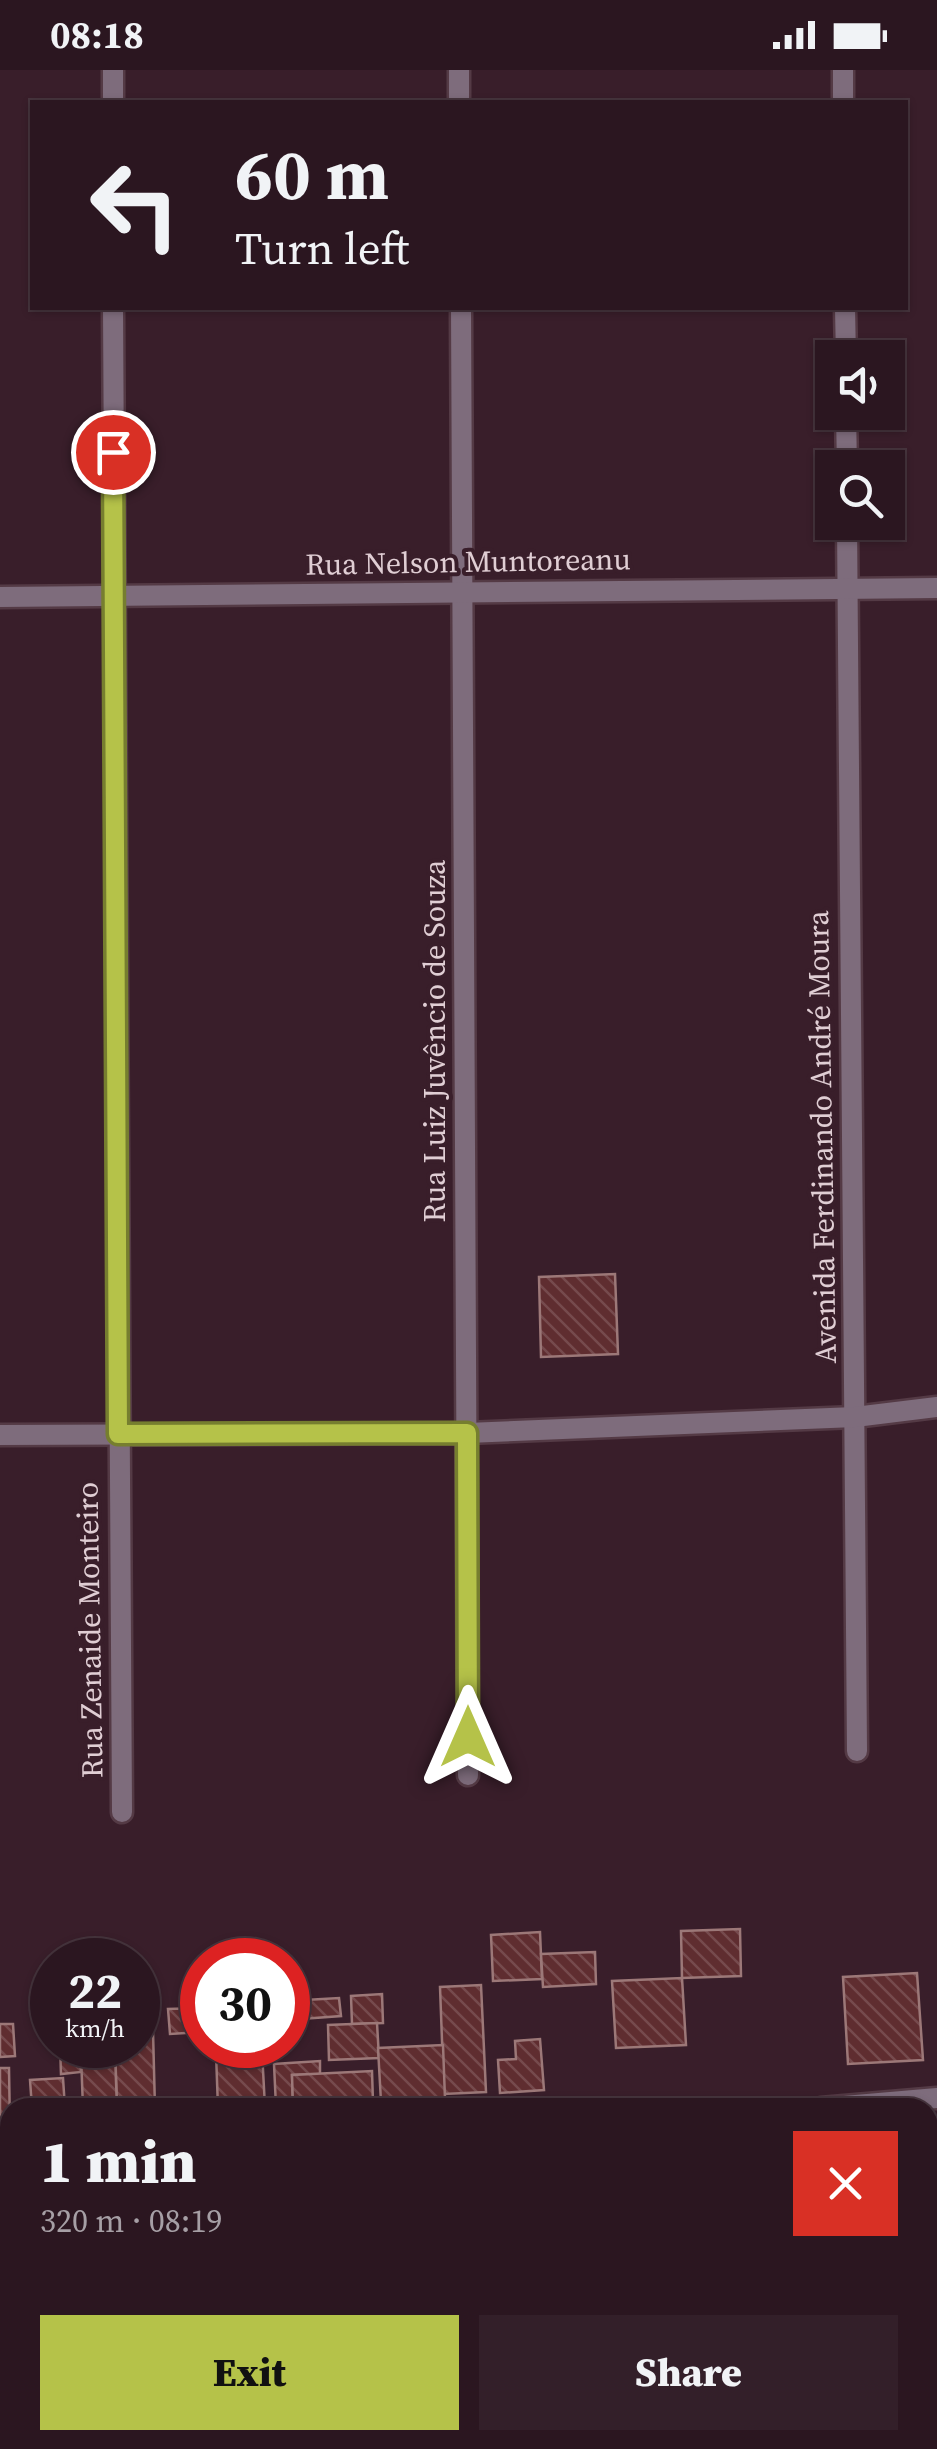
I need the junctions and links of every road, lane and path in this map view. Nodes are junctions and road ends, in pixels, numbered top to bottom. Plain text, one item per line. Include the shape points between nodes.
1 (113, 70) edge
2 (459, 70) edge
3 (843, 70) edge
4 (113, 100) edge
5 (460, 100) edge
6 (844, 100) edge
7 (113, 310) edge
8 (460, 310) edge
9 (845, 310) edge
10 (846, 340) edge
11 (847, 540) edge
12 (937, 588) edge
13 (848, 589) junction
14 (462, 592) junction
15 (113, 596) junction
16 (0, 597) edge
17 (937, 1407) edge
18 (855, 1417) junction
19 (467, 1433) junction
20 (118, 1434) junction
21 (0, 1435) edge
22 (857, 1751) dead end
23 (468, 1775) dead end
24 (122, 1812) dead end

1 - 4 street
2 - 5 street
3 - 6 street
7 - 15 street, Rua Zenaide Monteiro
8 - 14 street, Rua Luiz Juvêncio de Souza
9 - 10 street
11 - 13 street, Avenida Ferdinando André Moura
12 - 13 street, Rua Nelson Muntoreanu
13 - 14 street, Rua Nelson Muntoreanu
13 - 18 street, Avenida Ferdinando André Moura
14 - 15 street, Rua Nelson Muntoreanu
14 - 19 street, Rua Luiz Juvêncio de Souza
15 - 16 street, Rua Nelson Muntoreanu
15 - 20 street, Rua Zenaide Monteiro
17 - 18 street
18 - 19 street
18 - 22 street, Avenida Ferdinando André Moura
19 - 20 street
19 - 23 street, Rua Luiz Juvêncio de Souza
20 - 21 street
20 - 24 street, Rua Zenaide Monteiro

